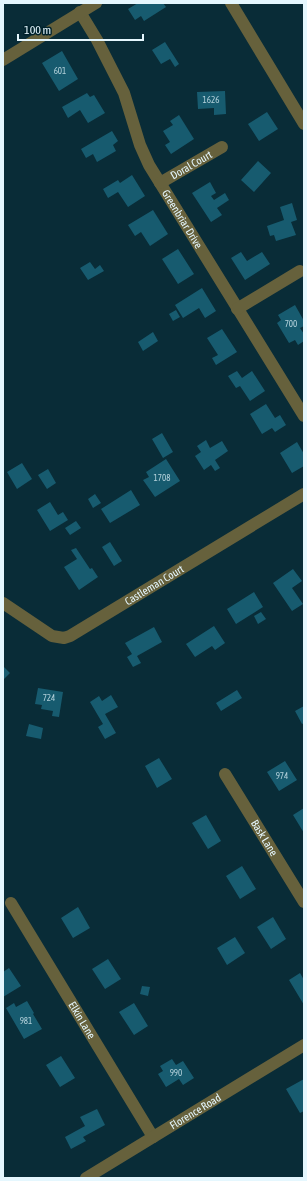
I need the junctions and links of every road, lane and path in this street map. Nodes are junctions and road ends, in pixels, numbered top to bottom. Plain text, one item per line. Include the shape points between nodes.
1 (96, 3) edge
2 (231, 3) edge
3 (80, 12) junction
4 (3, 60) edge
5 (304, 124) edge
6 (222, 147) dead end
7 (160, 184) junction
8 (300, 271) dead end
9 (237, 309) junction
10 (304, 416) edge
11 (304, 494) edge
12 (3, 603) edge
13 (225, 774) dead end
14 (304, 902) edge
15 (11, 903) dead end
16 (304, 1045) edge
17 (153, 1137) junction
18 (86, 1178) edge

1 - 3 street
2 - 5 street
3 - 4 street
3 - 7 street, Greenbriar Drive via 124,93 140,144
6 - 7 street, Doral Court
7 - 9 street, Greenbriar Drive
8 - 9 street
9 - 10 street, Greenbriar Drive
11 - 12 street, Castleman Court via 70,636 52,636
13 - 14 street, Bask Lane
15 - 17 street, Elkin Lane
16 - 17 street, Florence Road
17 - 18 street, Florence Road

